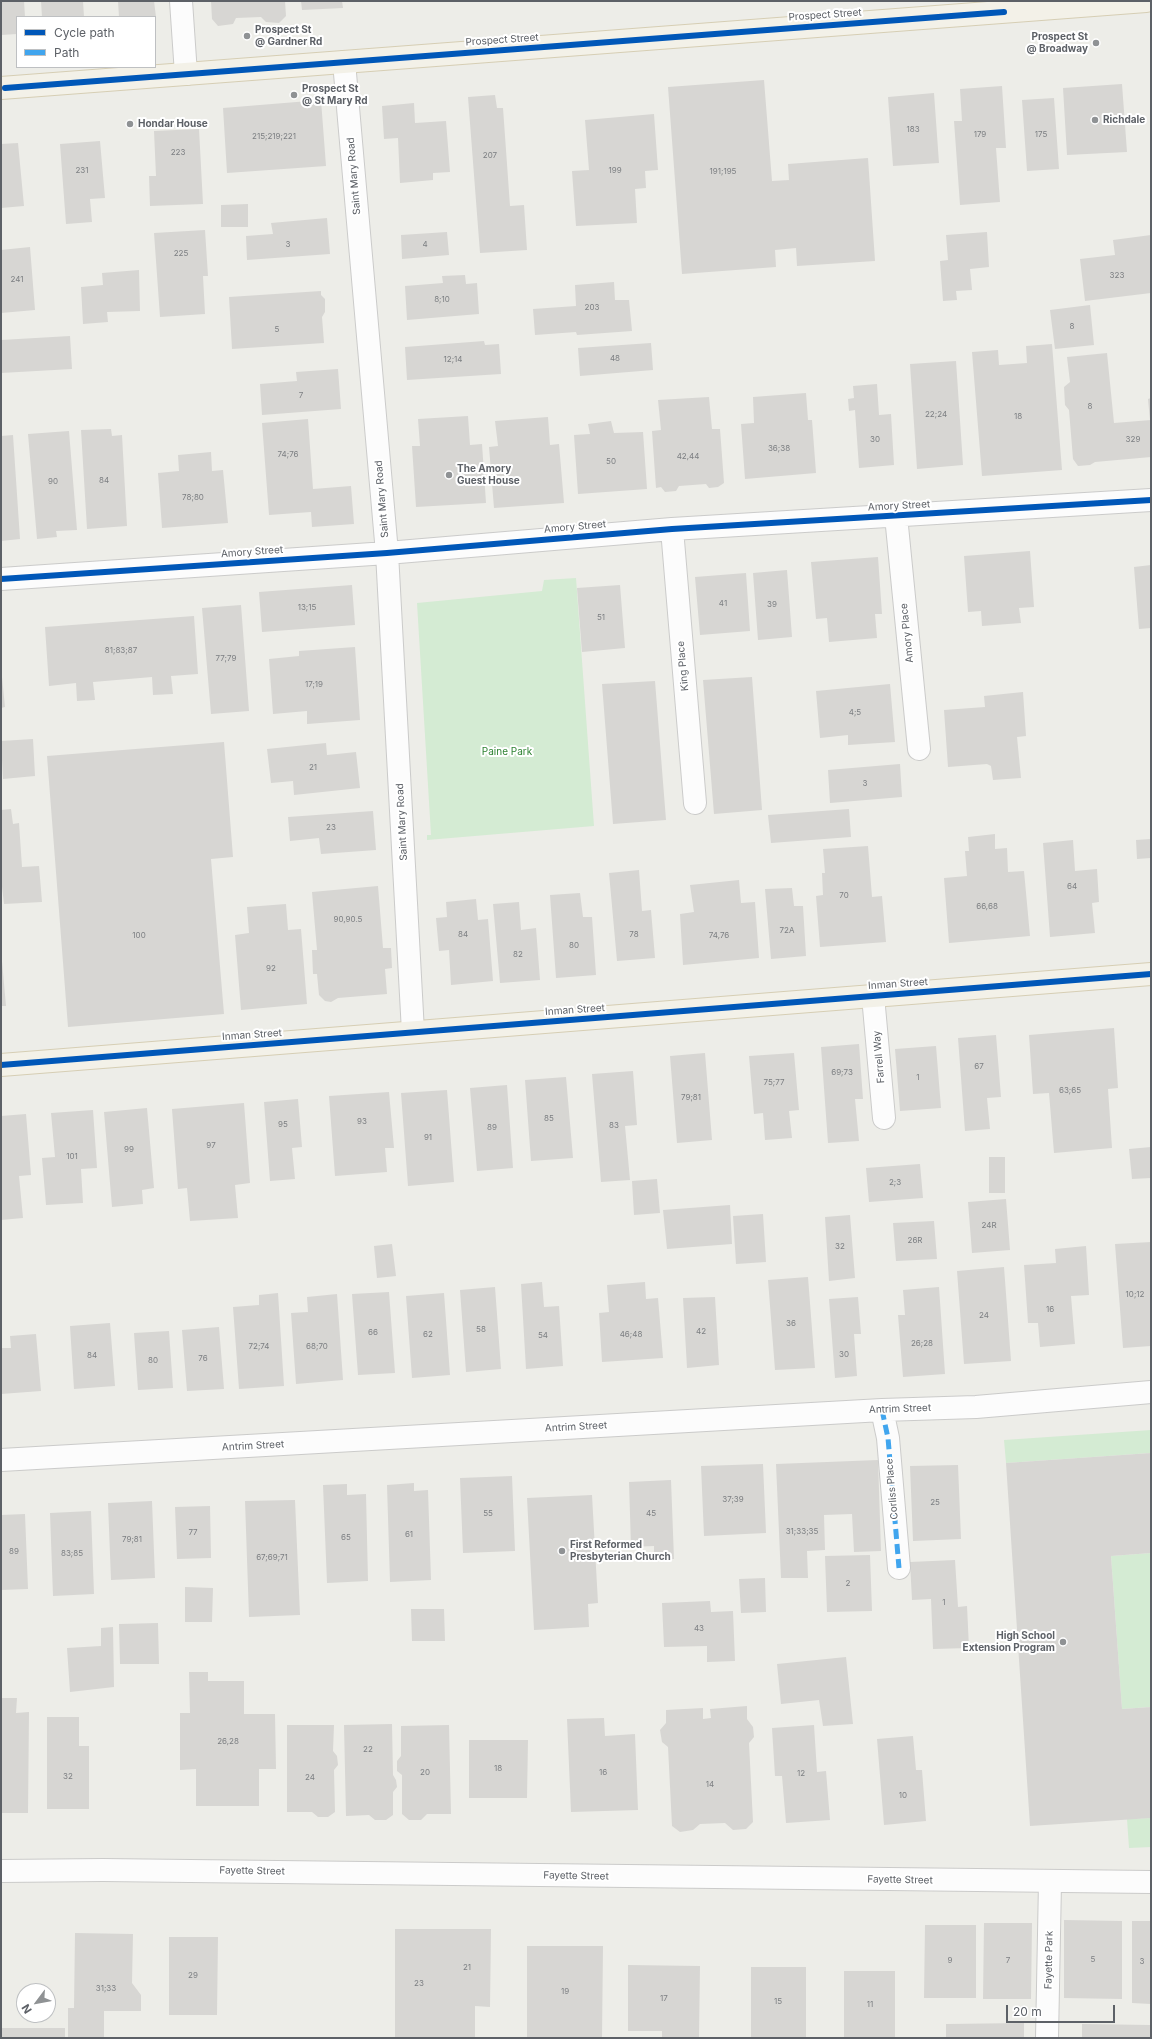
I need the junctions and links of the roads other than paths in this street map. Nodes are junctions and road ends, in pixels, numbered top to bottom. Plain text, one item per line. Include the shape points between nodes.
1 (181, 1) edge
2 (1146, 1) edge
3 (344, 62) junction
4 (186, 74) junction
5 (1, 88) edge
6 (1151, 500) edge
7 (896, 516) junction
8 (672, 529) junction
9 (387, 553) junction
10 (1, 579) edge
11 (919, 750) dead end
12 (696, 803) dead end
13 (1151, 974) edge
14 (873, 996) junction
15 (413, 1032) junction
16 (1, 1065) edge
17 (884, 1118) dead end
18 (1151, 1392) edge
19 (882, 1410) junction
20 (1, 1460) edge
21 (899, 1568) dead end
22 (1, 1871) edge
23 (1050, 1882) junction
24 (1151, 1882) edge
25 (1047, 2038) edge

1 - 4 street
2 - 3 main road, Prospect Street
3 - 4 main road, Prospect Street
3 - 9 street, Saint Mary Road
4 - 5 main road, Prospect Street
6 - 7 street, Amory Street
7 - 8 street, Amory Street
7 - 11 street, Amory Place
8 - 9 street, Amory Street
8 - 12 street, King Place
9 - 10 street, Amory Street
9 - 15 street, Saint Mary Road
13 - 14 main road, Inman Street
14 - 15 main road, Inman Street
14 - 17 street, Farrell Way
15 - 16 main road, Inman Street
18 - 19 street, Antrim Street via 976,1406
19 - 20 street, Antrim Street
19 - 21 street, Corliss Place via 888,1438
22 - 23 street, Fayette Street via 103,1870
23 - 24 street, Fayette Street
23 - 25 street, Fayette Park

